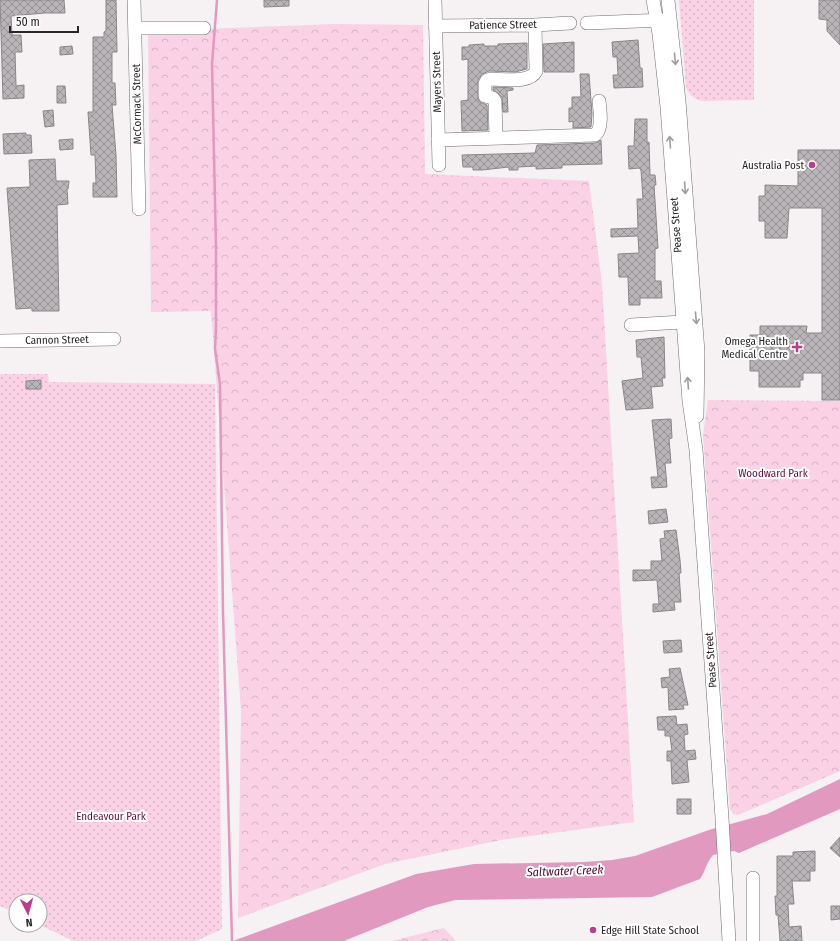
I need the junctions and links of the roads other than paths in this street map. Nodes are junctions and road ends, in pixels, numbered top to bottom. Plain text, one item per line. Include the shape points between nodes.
1 (134, 0) edge
2 (435, 0) edge
3 (653, 0) edge
4 (668, 0) edge
5 (671, 20) junction
6 (657, 21) junction
7 (570, 23) dead end
8 (587, 23) dead end
9 (535, 25) junction
10 (435, 26) junction
11 (135, 28) junction
12 (204, 28) dead end
13 (599, 101) dead end
14 (496, 138) junction
15 (438, 140) junction
16 (439, 165) dead end
17 (139, 209) dead end
18 (683, 322) junction
19 (631, 325) dead end
20 (114, 339) dead end
21 (0, 341) edge
22 (696, 450) junction
23 (725, 870) junction
24 (753, 878) dead end
25 (729, 941) edge
26 (734, 941) edge
27 (753, 941) edge

1 - 11 street, McCormack Street
2 - 10 street, Mayers Street
3 - 6 street, Pease Street
4 - 5 street, Pease Street
5 - 6 street
5 -> 22 street, Pease Street via 698,352
6 - 8 street
18 -> 6 street, Pease Street via 667,107
7 - 9 street, Patience Street
9 - 10 street, Patience Street
9 - 14 street via 534,75 527,79 490,79 485,84 485,96 495,100
10 - 15 street, Mayers Street
11 - 12 street
11 - 17 street, McCormack Street
13 - 14 street via 600,127 595,135
14 - 15 street
15 - 16 street, Mayers Street
18 - 19 street
22 -> 18 street, Pease Street via 689,401
20 - 21 street, Cannon Street
22 - 23 street, Pease Street
23 - 25 street, Pease Street
23 - 26 street, Pease Street
24 - 27 street

